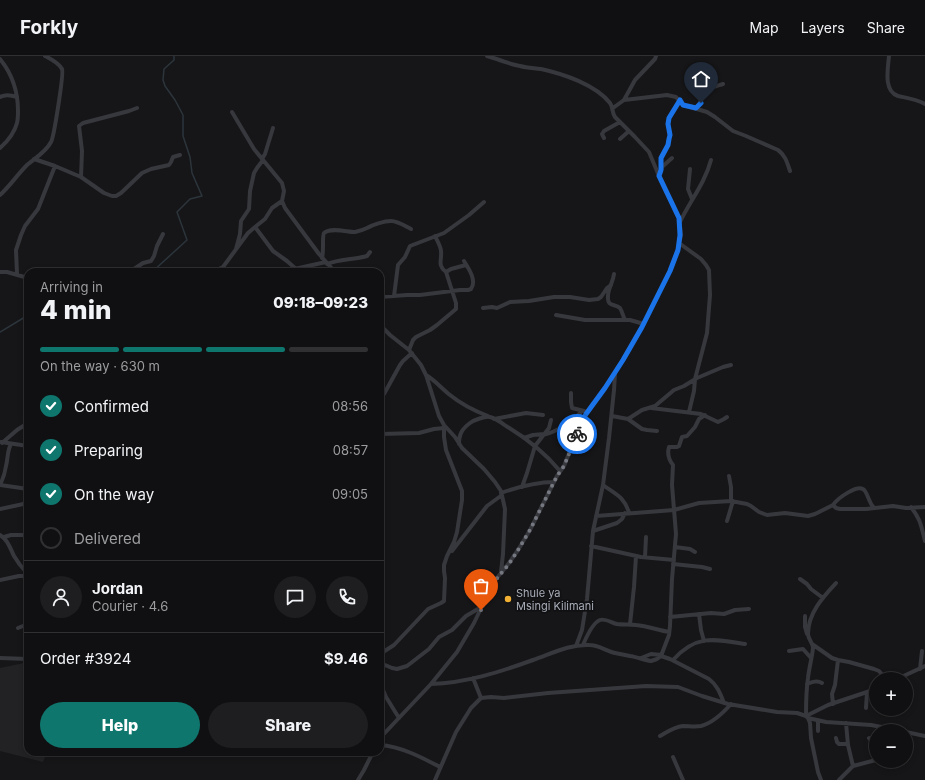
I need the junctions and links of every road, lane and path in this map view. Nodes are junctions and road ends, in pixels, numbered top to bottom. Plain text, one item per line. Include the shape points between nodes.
1 (45, 56) edge
2 (487, 56) edge
3 (656, 56) edge
4 (889, 56) edge
5 (0, 59) edge
6 (723, 84) dead end
7 (0, 97) edge
8 (17, 97) junction
9 (624, 100) junction
10 (680, 100) junction
11 (925, 104) edge
12 (137, 108) dead end
13 (612, 108) junction
14 (696, 108) junction
15 (232, 112) dead end
16 (620, 122) junction
17 (273, 128) dead end
18 (629, 131) junction
19 (604, 138) dead end
20 (620, 139) dead end
21 (0, 148) edge
22 (180, 155) dead end
23 (672, 158) dead end
24 (34, 160) junction
25 (263, 160) junction
26 (711, 160) dead end
27 (55, 166) junction
28 (690, 169) dead end
29 (661, 170) junction
30 (790, 171) dead end
31 (659, 176) junction
32 (81, 177) junction
33 (0, 195) edge
34 (692, 199) junction
35 (282, 201) junction
36 (484, 202) dead end
37 (680, 223) junction
38 (255, 226) junction
39 (411, 229) dead end
40 (163, 234) dead end
41 (435, 236) junction
42 (679, 243) junction
43 (235, 250) junction
44 (370, 252) dead end
45 (322, 258) junction
46 (326, 263) junction
47 (136, 268) edge
48 (220, 268) edge
49 (295, 268) edge
50 (301, 268) edge
51 (332, 268) edge
52 (0, 272) edge
53 (446, 272) junction
54 (17, 274) junction
55 (614, 274) dead end
56 (24, 277) edge
57 (611, 285) junction
58 (453, 290) junction
59 (394, 296) junction
60 (384, 297) edge
61 (483, 308) dead end
62 (556, 315) dead end
63 (625, 320) junction
64 (644, 324) junction
65 (384, 332) edge
66 (410, 352) junction
67 (731, 366) dead end
68 (615, 374) junction
69 (426, 375) junction
70 (695, 379) junction
71 (571, 393) dead end
72 (384, 394) dead end
73 (651, 408) junction
74 (582, 411) junction
75 (588, 412) junction
76 (689, 412) junction
77 (543, 415) dead end
78 (705, 415) junction
79 (612, 416) junction
80 (727, 416) dead end
81 (492, 418) junction
82 (628, 419) junction
83 (551, 420) dead end
84 (24, 426) edge
85 (444, 426) junction
86 (657, 431) dead end
87 (384, 434) edge
88 (544, 435) junction
89 (524, 438) junction
90 (1, 443) edge
91 (11, 444) junction
92 (459, 444) junction
93 (24, 446) edge
94 (535, 446) junction
95 (560, 471) junction
96 (729, 476) dead end
97 (554, 482) junction
98 (0, 485) edge
99 (603, 485) junction
100 (522, 487) junction
101 (24, 488) edge
102 (501, 494) junction
103 (732, 501) junction
104 (24, 504) edge
105 (833, 505) junction
106 (911, 507) junction
107 (925, 507) edge
108 (874, 508) junction
109 (0, 509) edge
110 (674, 510) junction
111 (627, 513) junction
112 (596, 516) junction
113 (727, 521) dead end
114 (593, 531) junction
115 (24, 535) edge
116 (2, 536) edge
117 (646, 537) dead end
118 (925, 541) edge
119 (591, 546) junction
120 (675, 547) junction
121 (695, 552) dead end
122 (447, 556) junction
123 (636, 556) junction
124 (645, 557) junction
125 (674, 562) junction
126 (710, 569) dead end
127 (24, 570) edge
128 (501, 573) junction
129 (24, 575) edge
130 (800, 579) dead end
131 (0, 580) edge
132 (836, 583) dead end
133 (823, 598) junction
134 (483, 605) junction
135 (749, 609) dead end
136 (700, 614) junction
137 (805, 616) dead end
138 (670, 617) junction
139 (630, 624) junction
140 (24, 626) edge
141 (18, 628) dead end
142 (669, 632) junction
143 (808, 635) junction
144 (704, 641) junction
145 (745, 644) dead end
146 (812, 644) junction
147 (583, 645) junction
148 (576, 646) junction
149 (789, 651) dead end
150 (384, 652) edge
151 (661, 655) junction
152 (923, 656) edge
153 (0, 658) edge
154 (811, 658) junction
155 (24, 659) edge
156 (641, 659) junction
157 (673, 660) junction
158 (838, 660) junction
159 (384, 666) edge
160 (925, 666) edge
161 (920, 669) junction
162 (880, 672) edge
163 (913, 672) edge
164 (473, 678) junction
165 (822, 682) dead end
166 (431, 684) junction
167 (807, 684) junction
168 (384, 692) edge
169 (867, 692) joint
170 (386, 697) joint
171 (481, 698) junction
172 (724, 703) junction
173 (731, 704) junction
174 (833, 704) junction
175 (866, 708) dead end
176 (807, 717) junction
177 (399, 718) junction
178 (818, 720) junction
179 (846, 723) junction
180 (869, 725) edge
181 (818, 731) dead end
182 (913, 733) edge
183 (384, 734) edge
184 (660, 736) dead end
185 (925, 736) edge
186 (836, 738) dead end
187 (848, 744) junction
188 (384, 746) edge
189 (371, 756) edge
190 (673, 757) dead end
191 (869, 762) edge
192 (854, 766) junction
193 (440, 767) junction
194 (358, 780) edge
195 (435, 780) edge
196 (683, 780) edge
197 (821, 780) edge
198 (839, 780) edge

1 - 24 street via 60,66 63,76 52,140
2 - 13 street via 506,63 569,77 598,92 610,102
3 - 9 street via 635,80
4 - 11 street via 888,86 891,90 896,95
5 - 8 street via 13,81
6 - 14 street via 704,92 701,103
7 - 8 street
8 - 21 street via 17,123 12,136
9 - 10 street via 667,95
9 - 13 street
10 - 14 street via 683,105
10 - 29 street via 669,118 670,135 661,158
12 - 32 street via 79,126 82,151
13 - 16 street via 613,114
14 - 30 street via 716,117 733,131 781,152
15 - 25 street via 247,140
16 - 18 street
16 - 19 street via 604,131
17 - 25 street
18 - 20 street
18 - 31 street via 649,152
22 - 32 street via 172,157 169,165 142,173 116,196 104,193
23 - 29 street
24 - 27 street
24 - 33 street
25 - 35 street via 283,186
25 - 43 street via 254,173 249,209 242,221
26 - 34 street via 704,179
27 - 32 street
27 - 54 street via 38,209 21,235 16,250
28 - 34 street via 688,189
29 - 31 street
31 - 37 street
34 - 37 street
35 - 38 street
35 - 45 street
36 - 41 street via 444,233
37 - 42 street
38 - 43 street
38 - 49 street via 273,251
39 - 45 street via 390,221 360,231 333,230 324,233
40 - 47 street via 152,261
41 - 53 street via 441,250 441,265
41 - 59 street via 410,246 405,258 398,265
42 - 64 street via 670,271
42 - 70 street via 701,259 709,270 707,333
43 - 48 street
44 - 46 street via 367,256
45 - 46 street
46 - 50 street
46 - 51 street
52 - 54 street
53 - 58 street
53 - 58 street via 465,263 470,271 473,287 468,290
54 - 56 street
55 - 57 street
57 - 61 street via 601,297 594,300 554,297 510,302 497,308
57 - 63 street via 609,301 620,309
58 - 59 street
58 - 66 street via 456,309 437,325 416,337
59 - 60 street
62 - 63 street via 585,320
63 - 64 street
64 - 68 street
65 - 66 street
66 - 69 street
66 - 72 street
67 - 70 street
68 - 75 street
68 - 79 street
69 - 81 street via 460,402
69 - 85 street
70 - 73 street via 674,390
70 - 76 street
71 - 74 street via 572,408
73 - 76 street
73 - 82 street via 642,410
74 - 75 street
74 - 88 street via 571,421
75 - 95 street
76 - 78 street
77 - 81 street via 526,413
78 - 80 street via 718,422
78 - 110 street via 699,419 688,436 682,436 679,446 668,449 669,460 673,465
79 - 82 street
79 - 99 street
81 - 89 street
81 - 92 street via 476,419 471,422 461,432
82 - 86 street via 642,429
83 - 88 street
84 - 90 street
85 - 87 street via 419,433
85 - 92 street
85 - 122 street via 446,450 462,491 457,532
88 - 89 street
88 - 94 street
89 - 94 street
90 - 91 street
91 - 93 street
91 - 98 street
92 - 102 street via 495,482
94 - 95 street
94 - 100 street
95 - 97 street
96 - 103 street
97 - 100 street via 540,482
97 - 128 street via 530,530
98 - 101 street
99 - 111 street via 621,498
99 - 112 street
100 - 102 street
102 - 122 street via 487,506
102 - 128 street via 505,509
103 - 105 street via 747,504 767,515 790,513 808,516
103 - 110 street via 698,503
103 - 113 street
104 - 109 street
105 - 108 street via 840,509
105 - 108 street via 851,491 860,488 866,493
106 - 107 street
106 - 108 street
106 - 118 street via 921,524
110 - 111 street
110 - 120 street
111 - 112 street
111 - 114 street via 617,523
112 - 114 street
114 - 119 street
115 - 116 street
116 - 127 street via 7,540
117 - 124 street
119 - 123 street
119 - 148 street via 587,599 582,630
120 - 121 street
120 - 125 street
122 - 150 street via 444,567 444,602 428,609 398,642
123 - 124 street
123 - 139 street
124 - 125 street
125 - 126 street
125 - 138 street
128 - 134 street via 489,588
129 - 131 street
130 - 133 street
132 - 133 street
133 - 143 street via 813,614
134 - 159 street via 439,637 407,666 397,669
134 - 166 street via 457,652
135 - 136 street via 724,614
136 - 138 street
136 - 144 street
137 - 143 street
138 - 142 street
139 - 142 street
139 - 147 street via 617,624 600,619 591,628
140 - 141 street
142 - 151 street
143 - 146 street
144 - 145 street
144 - 157 street via 689,646
146 - 154 street
146 - 158 street
147 - 148 street
147 - 156 street via 600,646 613,653
148 - 164 street
149 - 154 street via 803,649
151 - 156 street via 651,654
151 - 156 street via 654,660
151 - 157 street
152 - 161 street
153 - 155 street
154 - 167 street
157 - 172 street via 713,682
158 - 162 street
158 - 174 street via 832,694
160 - 161 street
161 - 163 street
164 - 166 street
164 - 171 street
165 - 167 street
166 - 177 street
167 - 176 street
168 - 170 street
169 - 174 street
169 - 175 street
170 - 177 street
171 - 172 street via 631,686 670,686
171 - 193 street via 463,719
172 - 173 street
173 - 176 street via 797,713
173 - 184 street via 721,715 708,723 701,726 682,726
174 - 176 street
176 - 178 street
176 - 197 street
177 - 183 street
178 - 179 street
178 - 181 street
179 - 180 street
179 - 187 street
182 - 185 street
186 - 187 street via 839,744
187 - 192 street
188 - 193 street via 400,749
189 - 194 street
190 - 196 street
191 - 192 street
192 - 198 street
193 - 195 street

